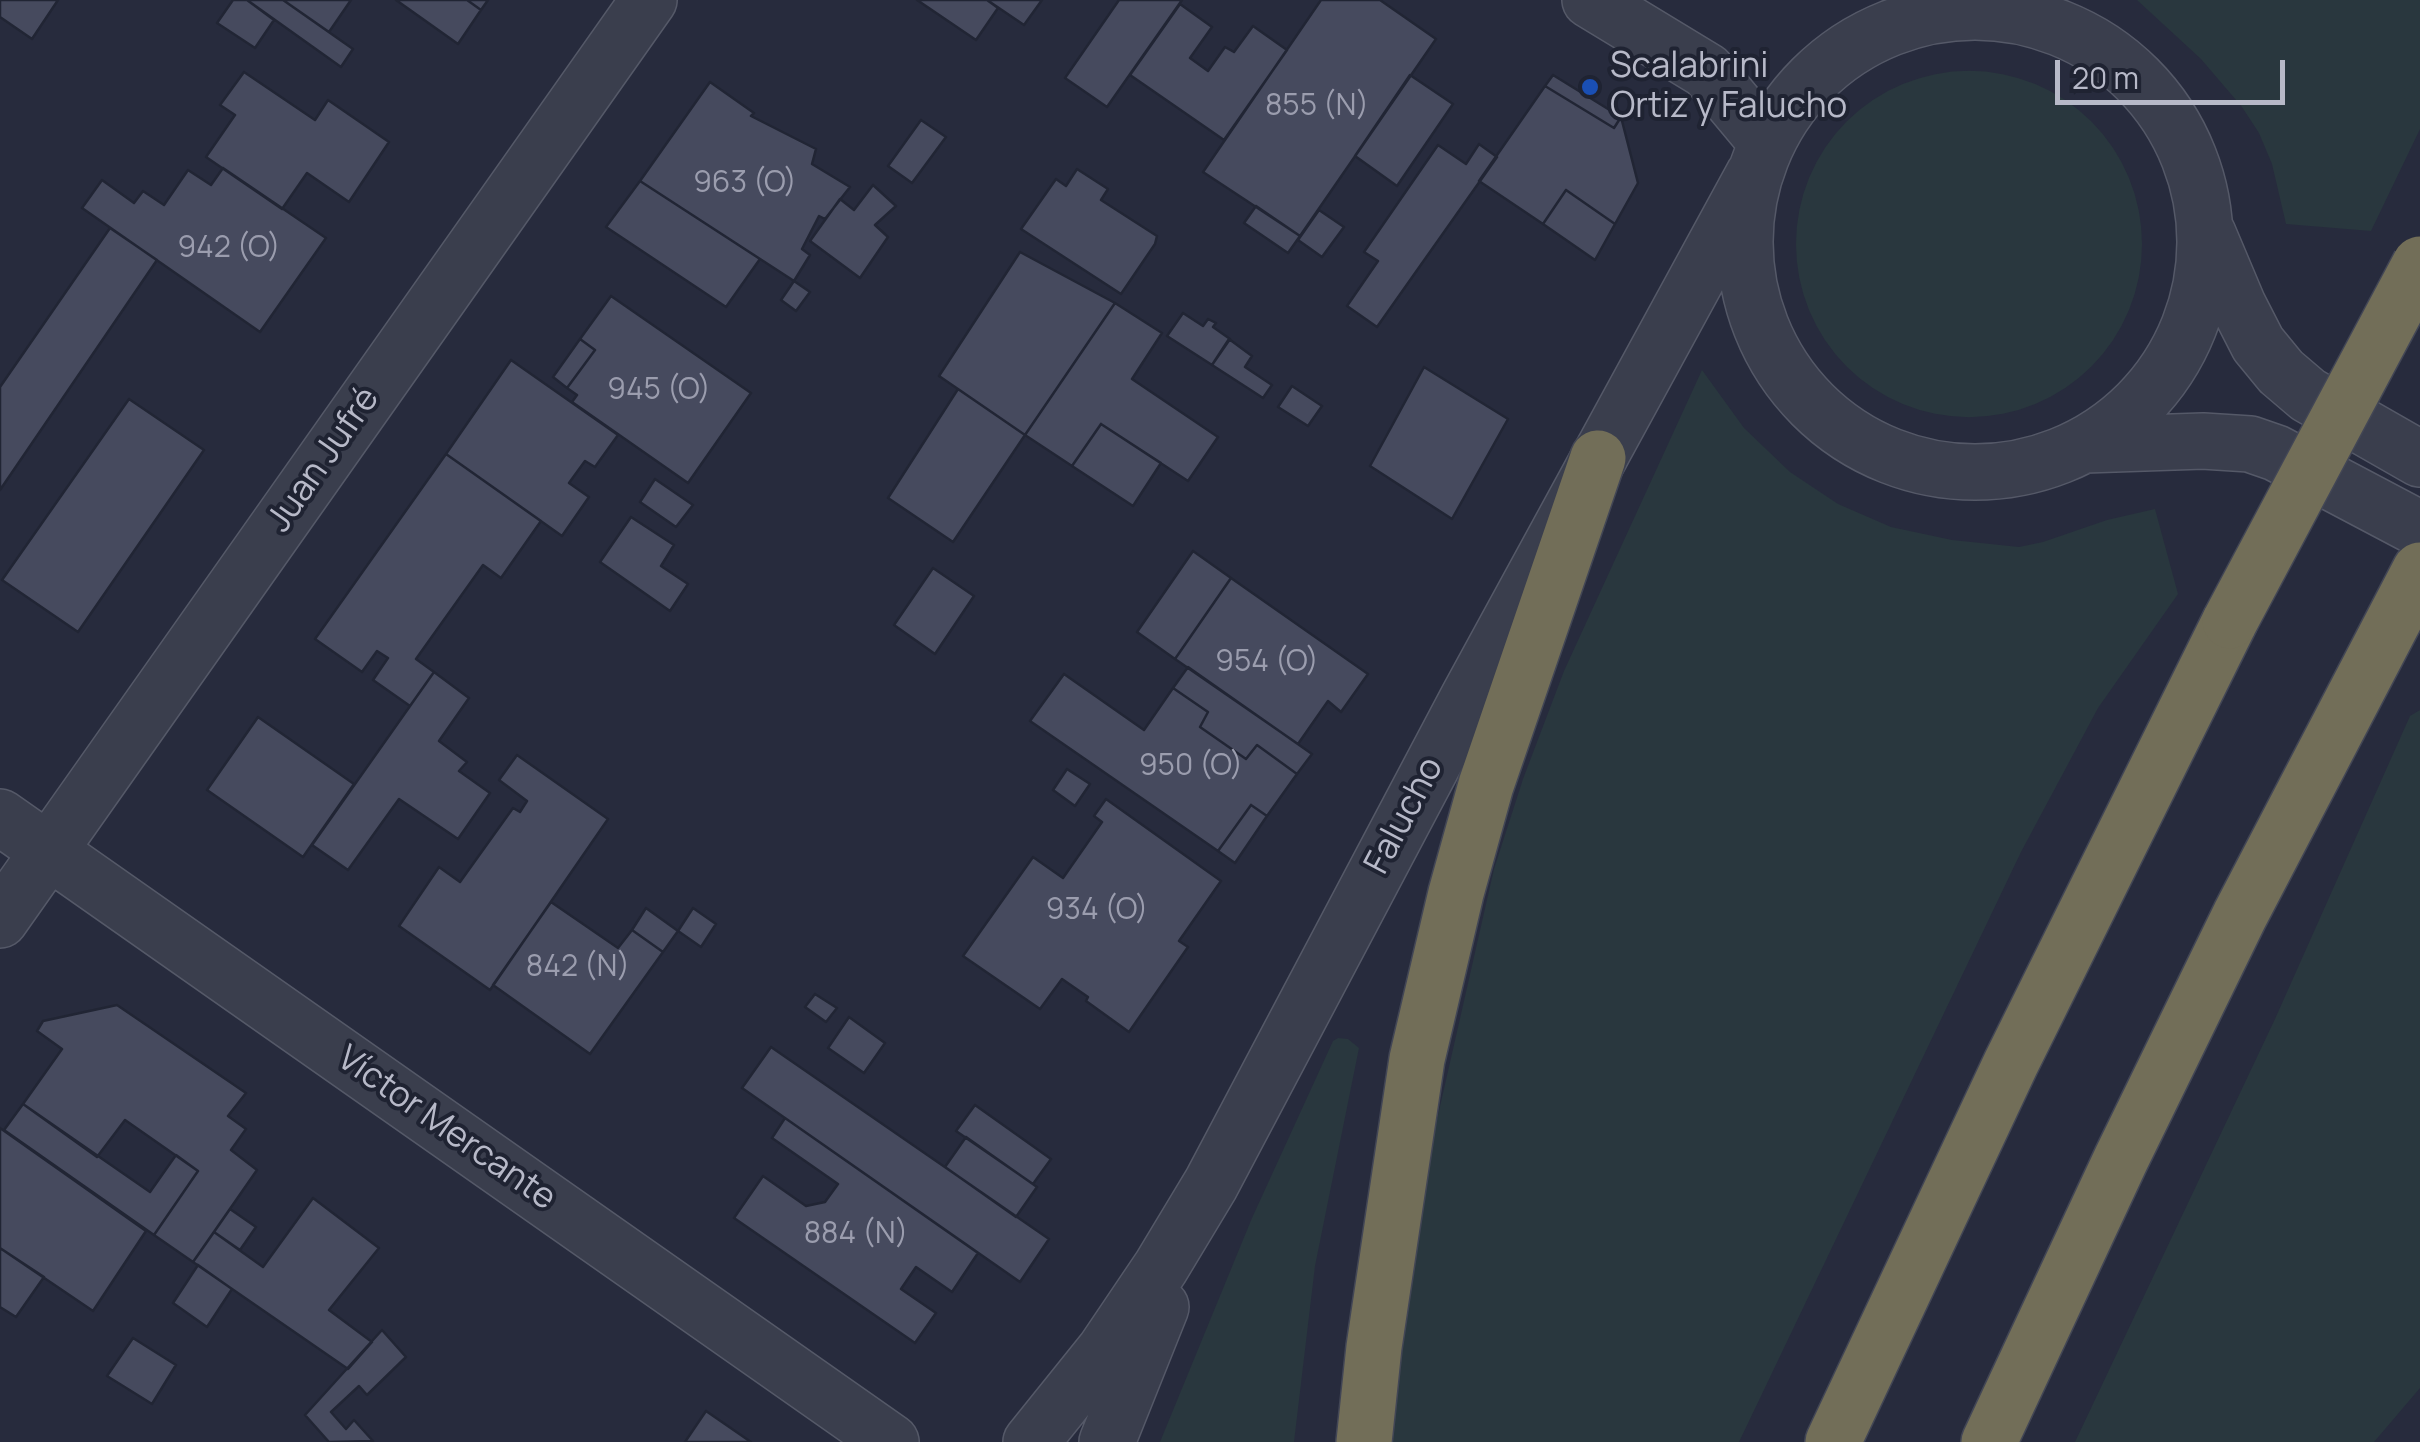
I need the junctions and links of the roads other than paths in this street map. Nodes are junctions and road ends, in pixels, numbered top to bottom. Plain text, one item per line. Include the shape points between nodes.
1 (649, 0) edge
2 (1590, 0) edge
3 (1852, 0) edge
4 (1770, 141) junction
5 (2205, 227) junction
6 (2420, 264) edge
7 (2085, 445) junction
8 (1598, 458) junction
9 (2420, 458) edge
10 (2420, 529) edge
11 (2420, 570) edge
12 (0, 818) edge
13 (48, 851) junction
14 (0, 920) edge
15 (1211, 1184) junction
16 (891, 1442) edge
17 (1031, 1442) edge
18 (1108, 1442) edge
19 (1364, 1442) edge
20 (1832, 1442) edge
21 (1989, 1442) edge

1 - 13 street, Juan Jufré
2 - 4 street via 1707,71
3 - 4 street, Falucho
4 - 5 street via 1818,74 1864,40 1918,18 1976,12 2034,19 2087,40 2134,74 2170,118 2195,170
4 - 7 street via 1743,242 1753,309 1782,372 1828,422 1886,456 1952,473 2021,469
4 - 8 street, Falucho
5 - 7 street via 2201,293 2176,354 2138,406
5 - 9 street via 2258,344 2281,372 2308,395
6 - 20 highway, bridge via 2230,621
7 - 10 street via 2250,444
8 - 15 street, Falucho
8 - 19 highway via 1486,786 1417,1058
11 - 21 highway via 2240,915
12 - 13 street, Víctor Mercante
13 - 14 street, Juan Jufré
13 - 16 street, Víctor Mercante
15 - 17 street, Falucho via 1105,1350
15 - 18 street

